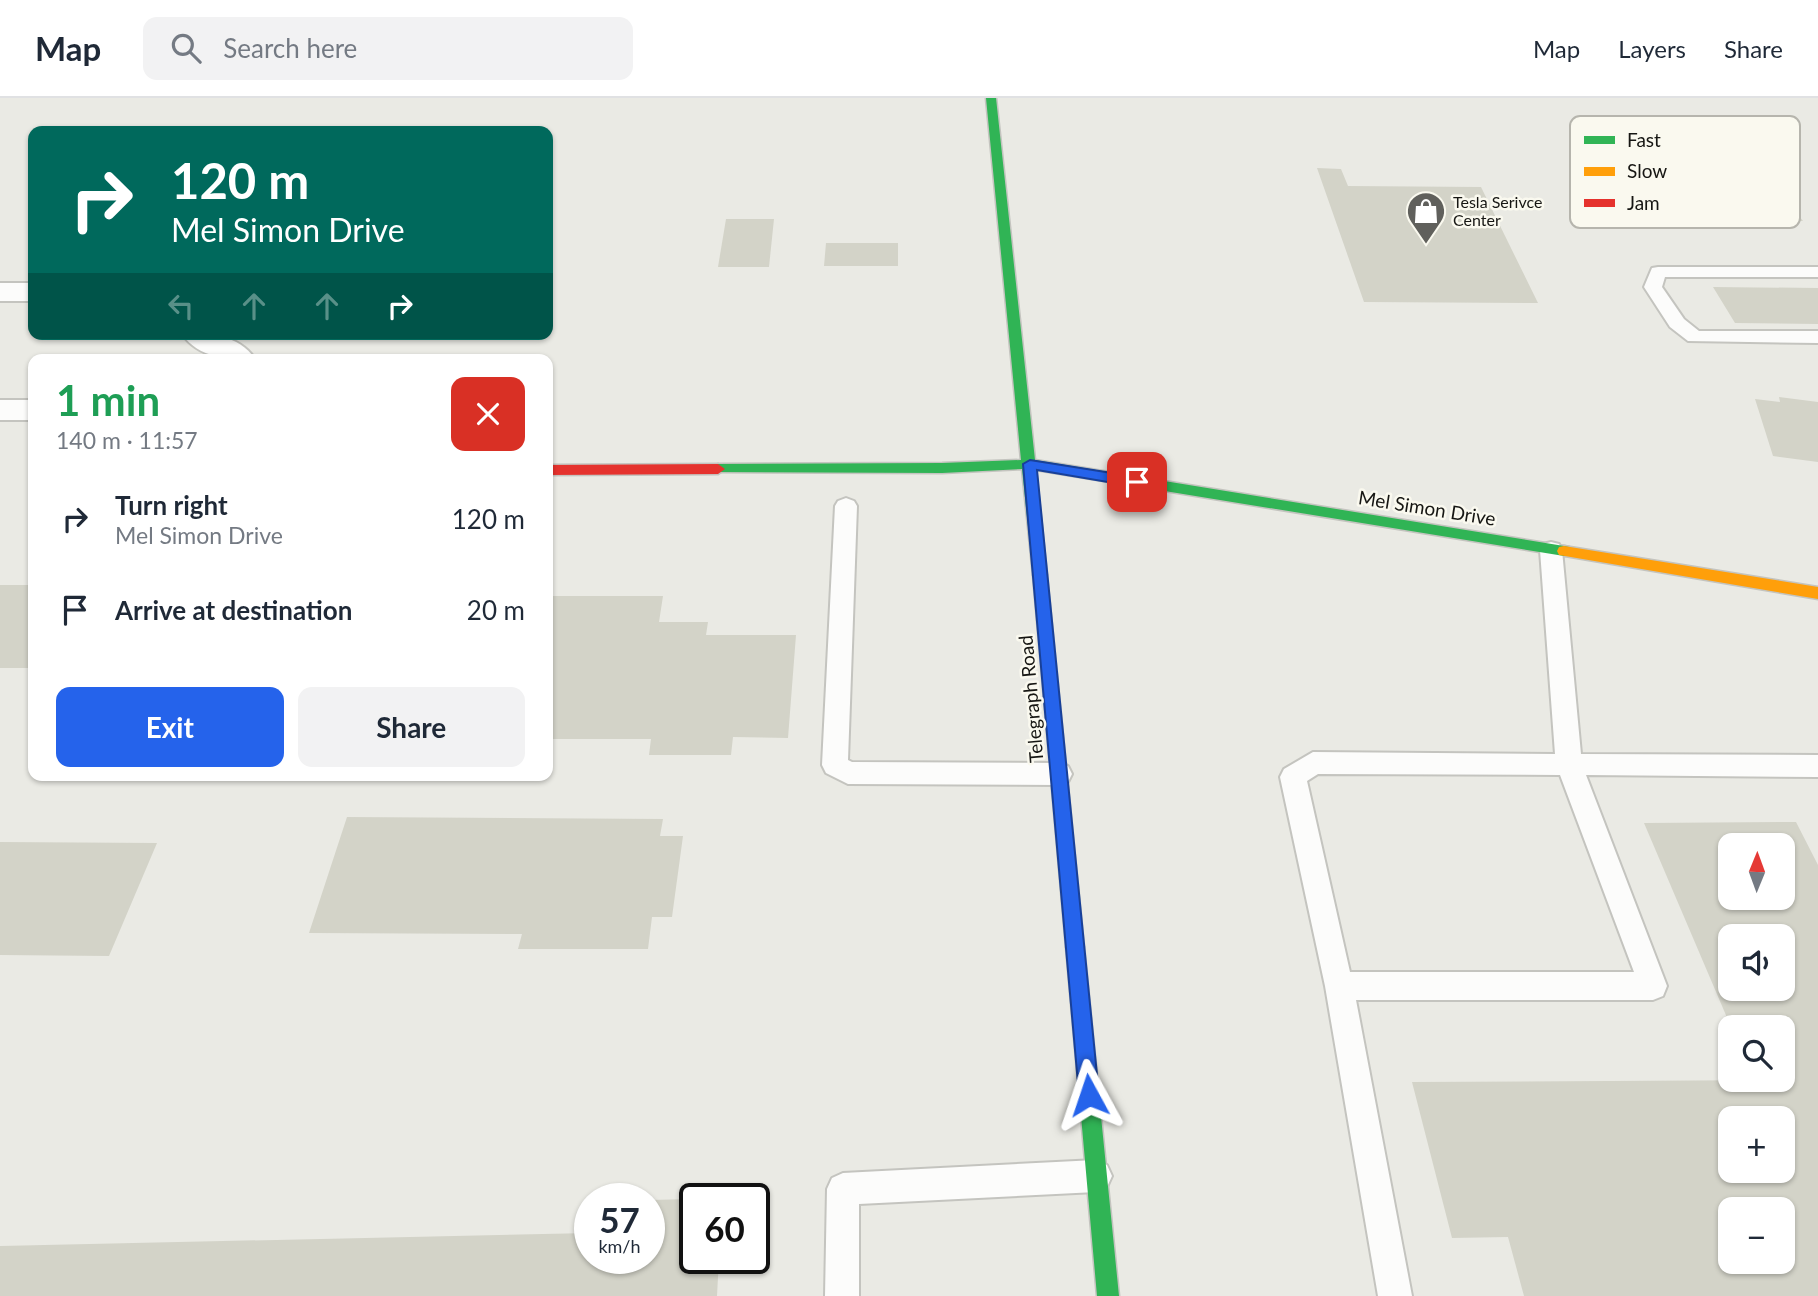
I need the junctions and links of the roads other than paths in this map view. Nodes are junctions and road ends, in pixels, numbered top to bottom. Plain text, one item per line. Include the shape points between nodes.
1 (991, 99) edge
2 (1818, 272) edge
3 (0, 292) edge
4 (28, 292) edge
5 (1818, 337) edge
6 (207, 340) edge
7 (231, 354) edge
8 (0, 410) edge
9 (28, 410) edge
10 (1030, 464) junction
11 (553, 470) edge
12 (846, 506) dead end
13 (1551, 550) junction
14 (1818, 593) edge
15 (1569, 764) junction
16 (1818, 766) edge
17 (1059, 774) junction
18 (1339, 986) junction
19 (1096, 1176) junction
20 (842, 1296) edge
21 (1108, 1296) edge
22 (1395, 1296) edge

1 - 10 main road, Telegraph Road
2 - 5 lane via 1657,272 1653,287 1677,323 1695,337
3 - 4 street
6 - 7 street
8 - 9 street
10 - 11 main road, Mel Simon Drive
10 - 13 main road, Mel Simon Drive
10 - 17 main road, Telegraph Road
12 - 17 lane via 835,765 848,773
13 - 14 main road, Mel Simon Drive
13 - 15 lane
15 - 16 lane
15 - 18 lane via 1313,763 1293,777
15 - 18 lane via 1653,986
17 - 19 main road, Telegraph Road
18 - 22 lane
19 - 20 lane via 843,1189
19 - 21 main road, Telegraph Road

